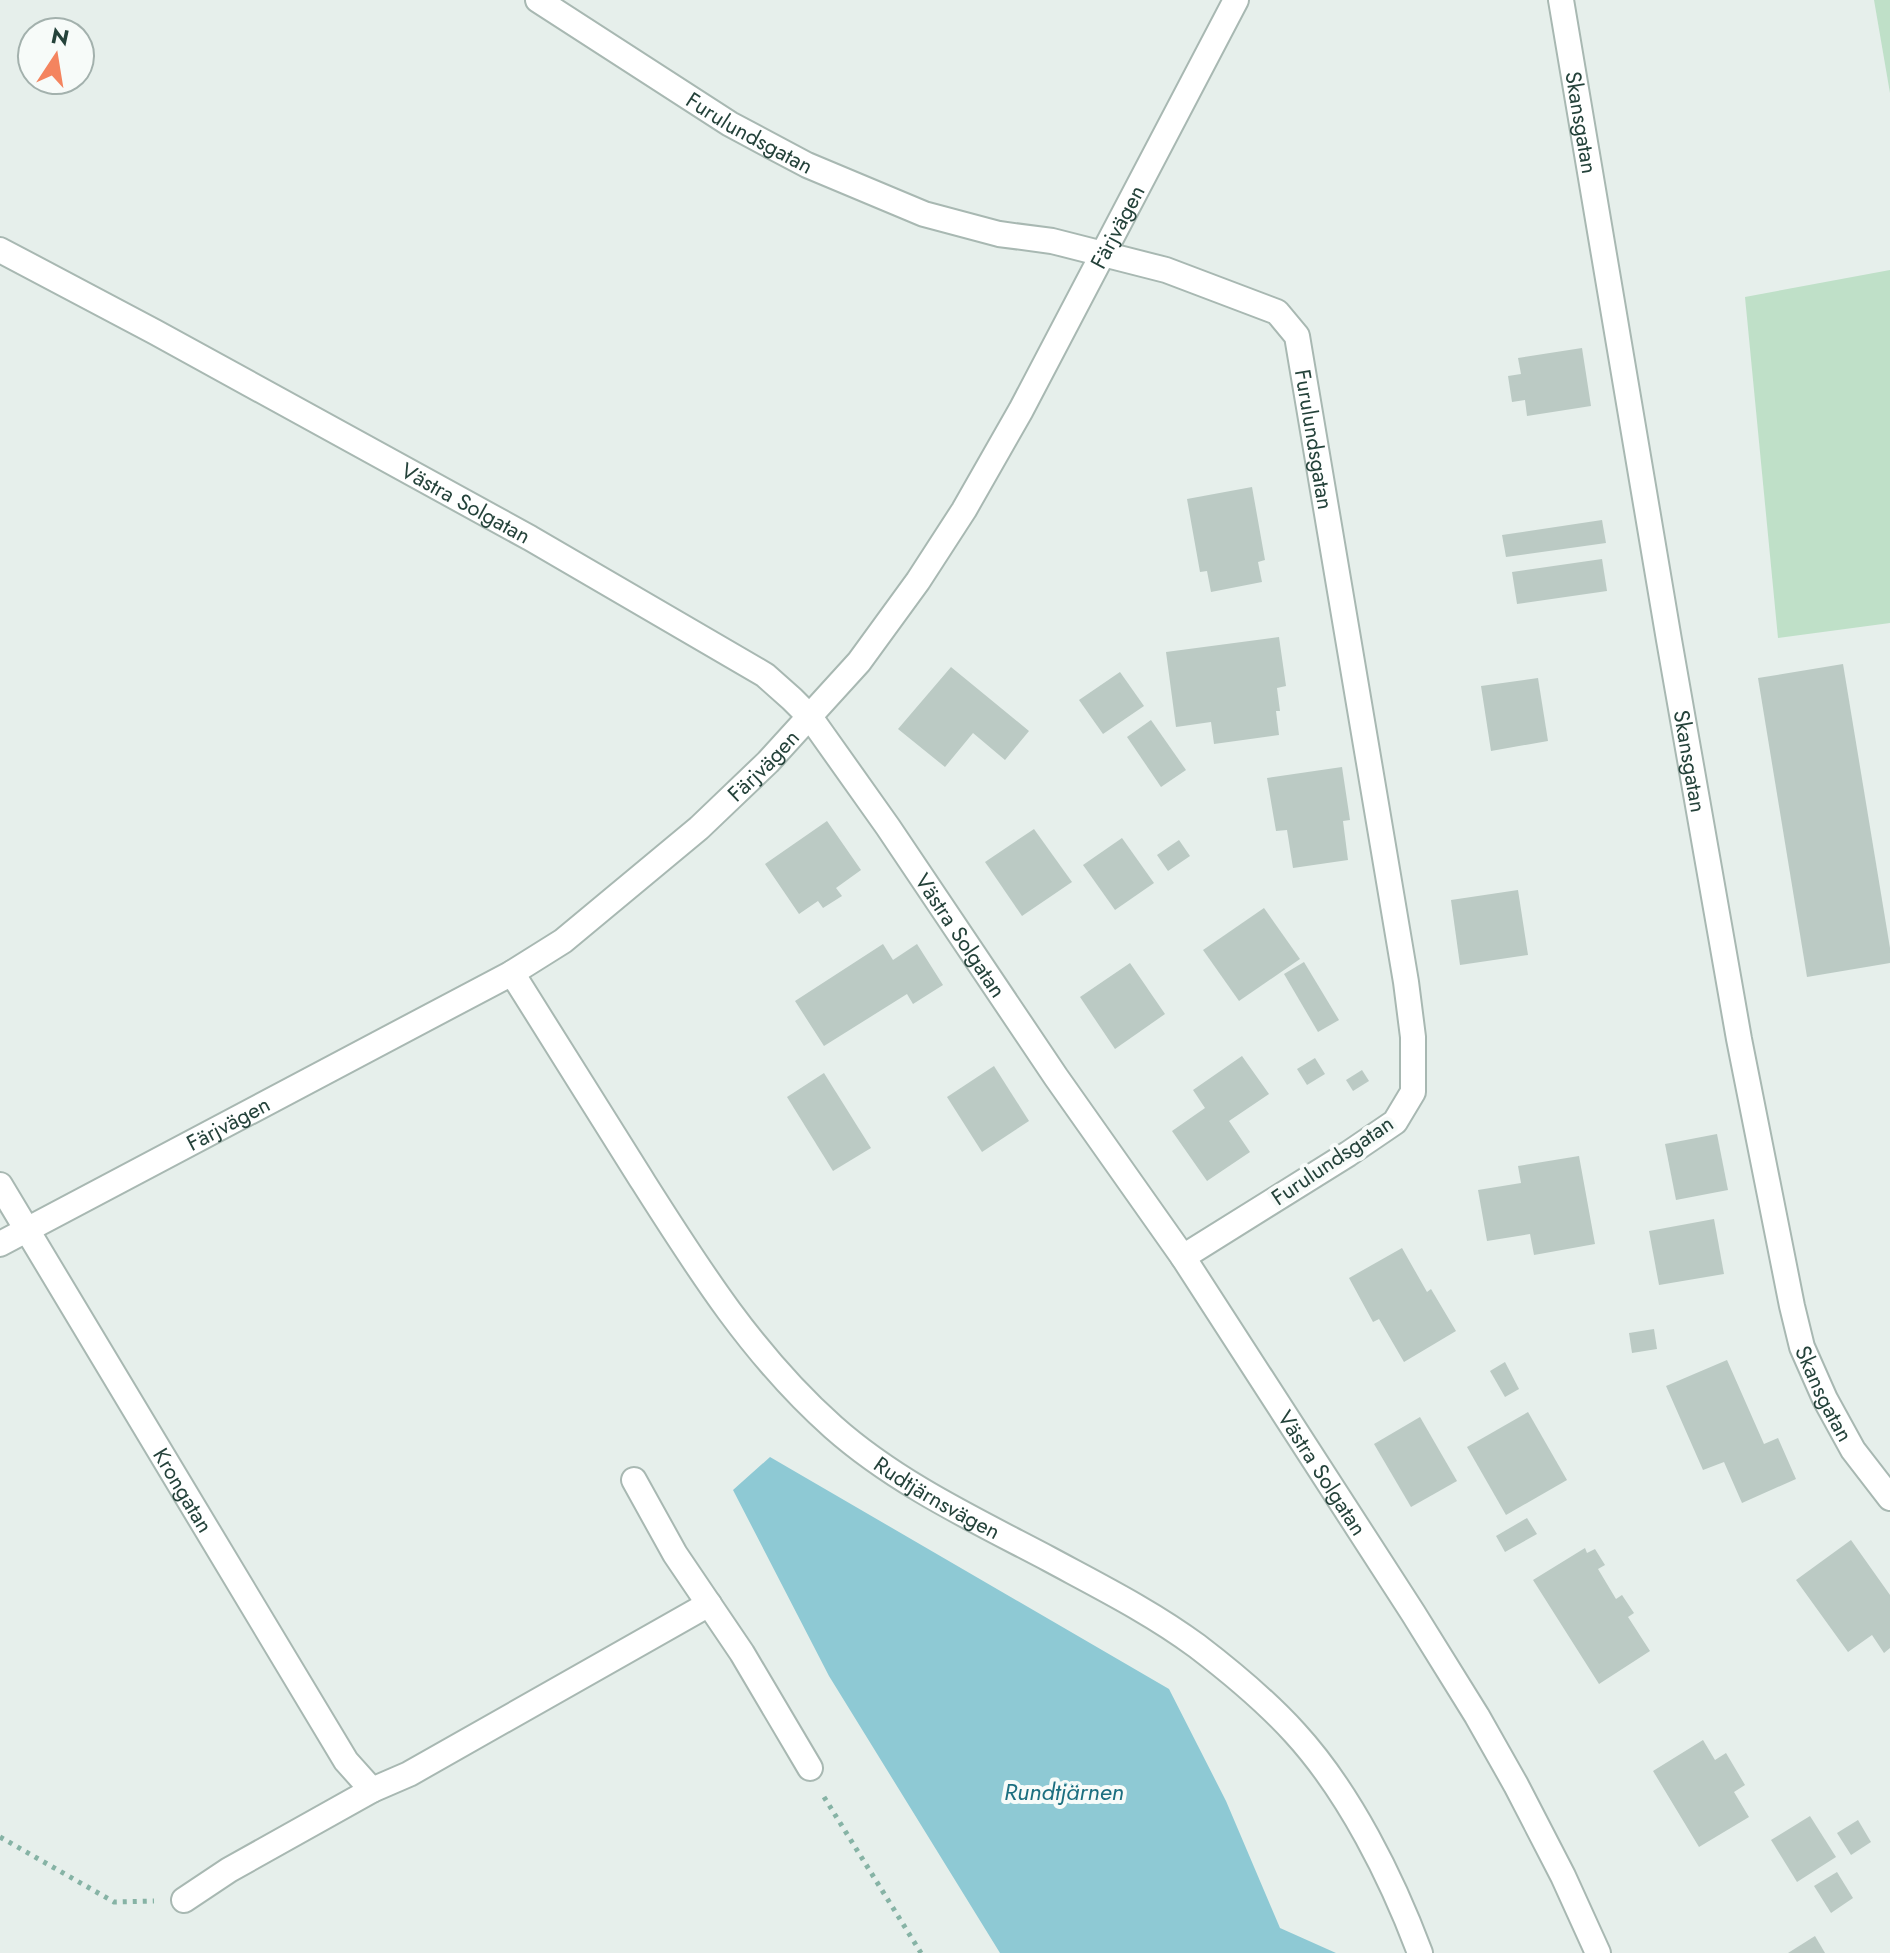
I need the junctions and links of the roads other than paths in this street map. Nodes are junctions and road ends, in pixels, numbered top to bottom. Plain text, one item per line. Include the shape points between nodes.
1 (538, 0) edge
2 (1236, 0) edge
3 (1561, 0) edge
4 (0, 250) edge
5 (1102, 255) junction
6 (810, 717) junction
7 (512, 973) junction
8 (0, 1185) edge
9 (27, 1230) junction
10 (0, 1244) edge
11 (1183, 1257) junction
12 (634, 1480) dead end
13 (1890, 1498) edge
14 (709, 1604) junction
15 (810, 1768) road end
16 (372, 1790) junction
17 (184, 1900) road end
18 (1420, 1953) edge
19 (1598, 1953) edge

1 - 5 street, Furulundsgatan via 730,124 807,165 924,214
2 - 5 street, Färjvägen
3 - 13 street, Skansgatan via 1725,963 1792,1306 1802,1347 1825,1399 1853,1450
4 - 6 street, Västra Solgatan via 530,538 765,675
5 - 6 street, Färjvägen via 964,510 859,662
5 - 11 street, Furulundsgatan via 1166,270 1254,302 1277,312 1297,336 1413,1037 1413,1092 1395,1122
6 - 7 street, Färjvägen via 699,828 563,941
6 - 11 street, Västra Solgatan
7 - 9 street, Färjvägen
7 - 18 street, Rudtjärnsvägen via 702,1275 789,1384 891,1472 1123,1599 1242,1682 1294,1732 1330,1777 1383,1865
8 - 9 street, Krongatan
9 - 10 street, Färjvägen
9 - 16 street, Krongatan via 346,1761
11 - 19 street, Västra Solgatan via 1477,1716
12 - 14 street
14 - 15 street
14 - 16 street
16 - 17 street

